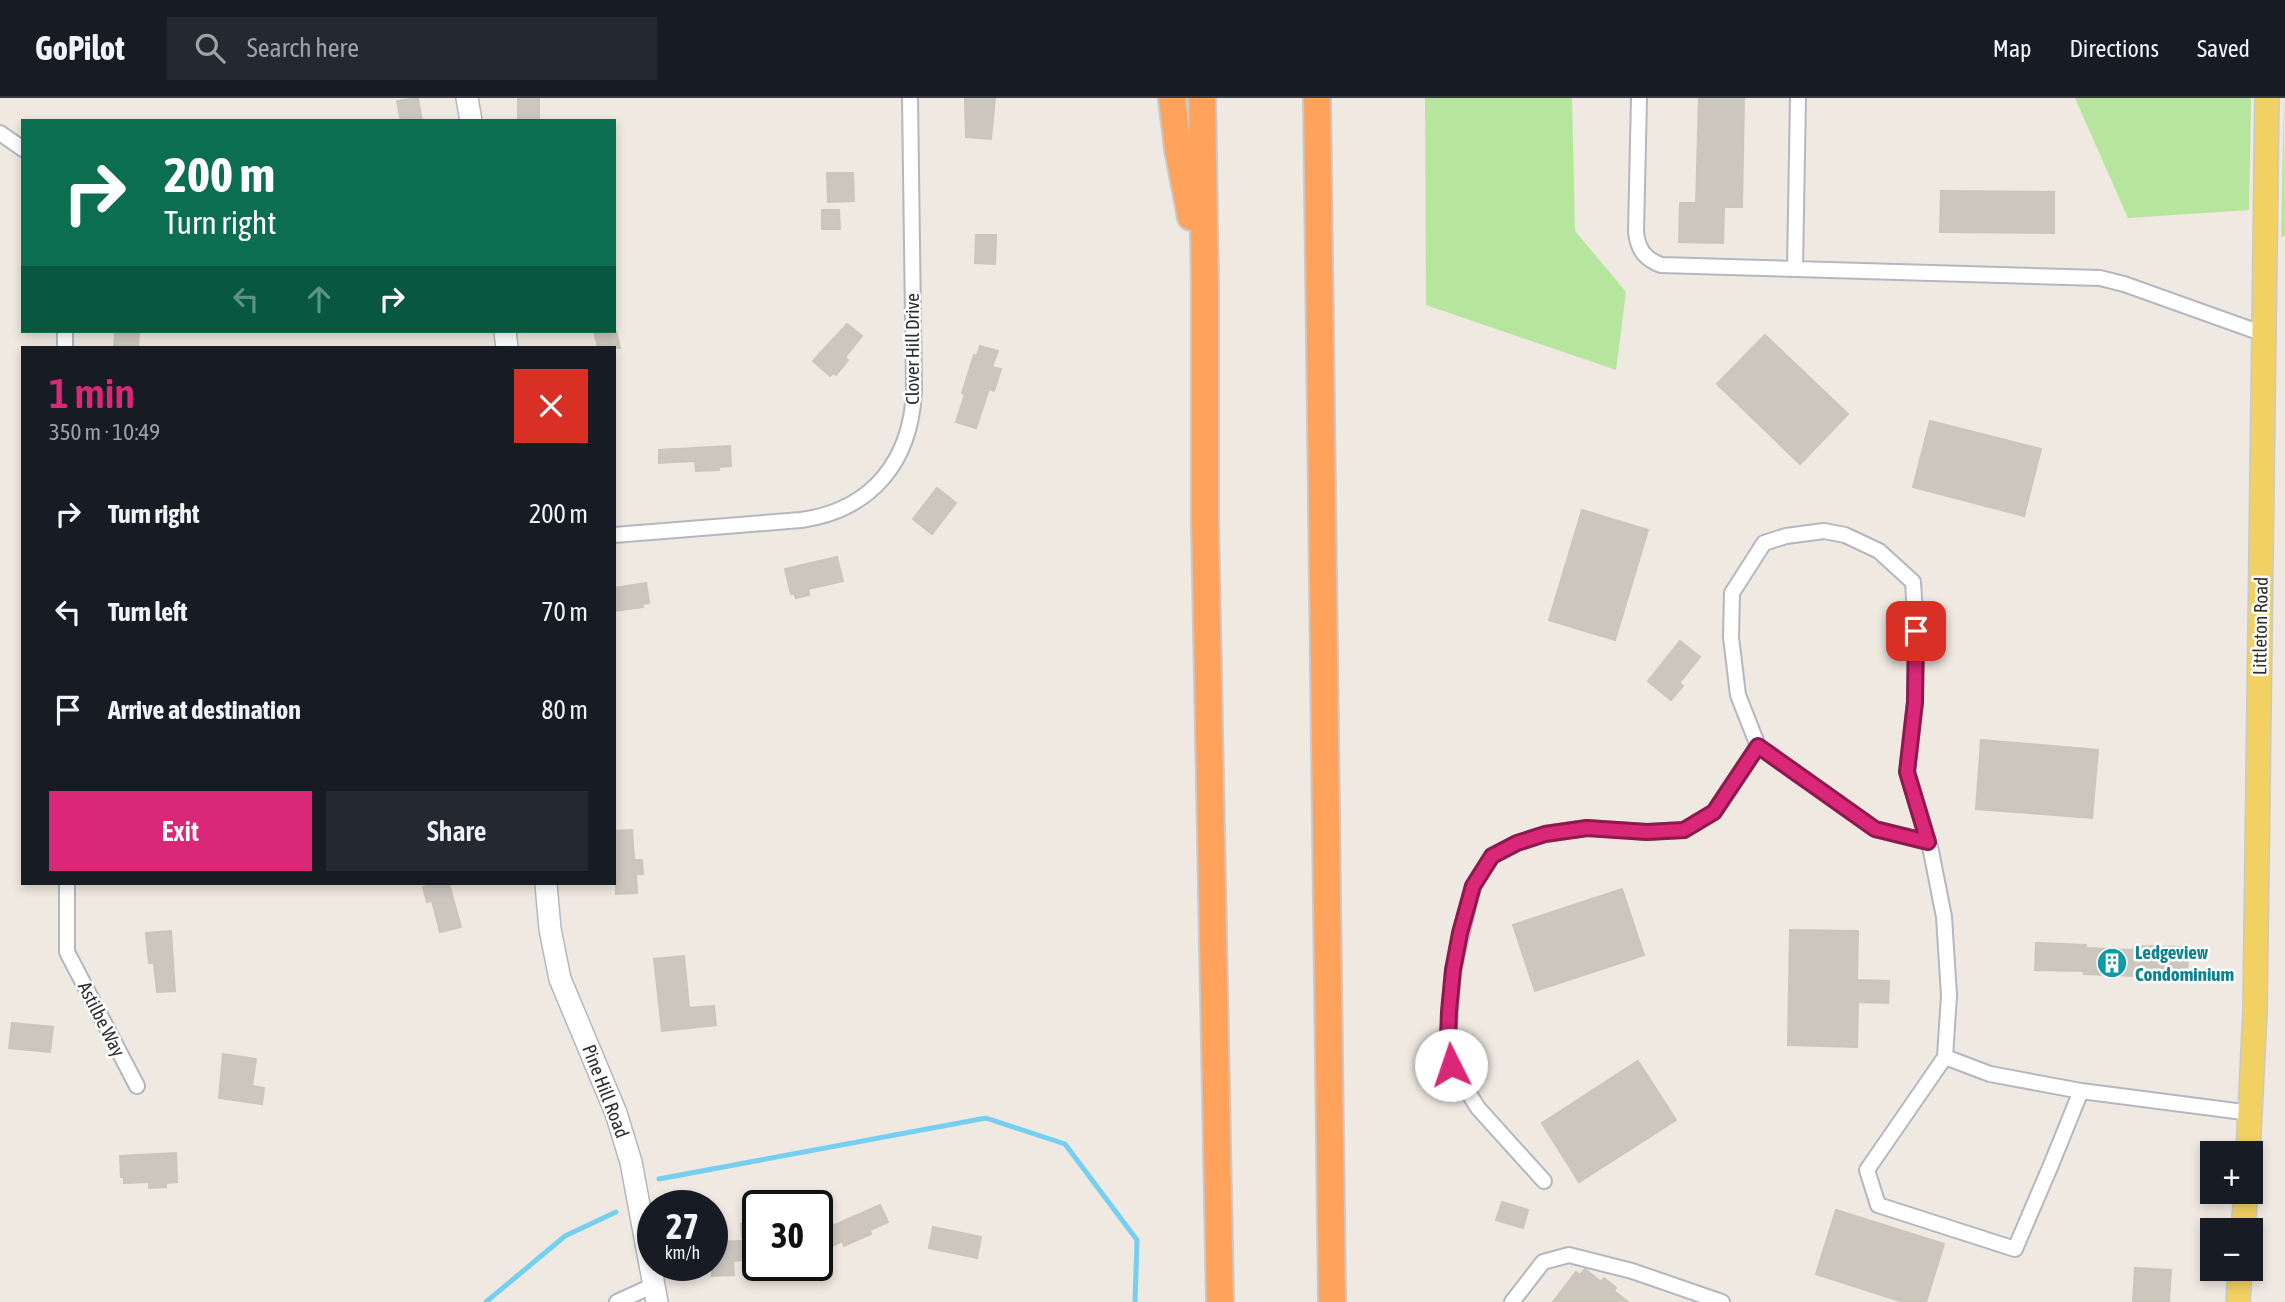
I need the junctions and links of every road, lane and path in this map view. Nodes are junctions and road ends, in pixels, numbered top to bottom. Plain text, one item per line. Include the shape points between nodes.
1 (467, 98) edge
2 (911, 98) edge
3 (1172, 98) edge
4 (1202, 98) edge
5 (1317, 98) edge
6 (1323, 98) edge
7 (1639, 98) edge
8 (1798, 98) edge
9 (2267, 98) edge
10 (471, 119) edge
11 (0, 133) edge
12 (21, 148) edge
13 (1318, 179) junction
14 (1795, 268) junction
15 (1205, 288) junction
16 (2264, 334) junction
17 (616, 536) edge
18 (1758, 746) junction
19 (1928, 842) junction
20 (67, 885) edge
21 (546, 885) edge
22 (1945, 1057) junction
23 (137, 1086) dead end
24 (2081, 1091) junction
25 (2251, 1113) junction
26 (2249, 1141) edge
27 (1544, 1181) dead end
28 (2239, 1281) edge
29 (655, 1293) edge
30 (617, 1302) edge
31 (1220, 1302) edge
32 (1332, 1302) edge
33 (1512, 1302) edge
34 (1722, 1302) edge
35 (2238, 1302) edge

1 - 10 street
2 - 17 street, Clover Hill Drive via 914,391 908,433 895,461 860,499 823,516
3 - 15 highway
4 - 15 highway
5 - 13 highway
6 - 13 highway
7 - 14 street via 1636,232 1640,251 1661,265
8 - 14 street
9 - 16 main road, Littleton Road
11 - 12 street
13 - 32 highway
14 - 16 street via 2100,278
15 - 31 highway
16 - 25 main road, Littleton Road
18 - 19 street via 1875,829
18 - 19 street via 1738,695 1731,637 1732,593 1764,543 1786,536 1824,531 1879,551 1913,582 1915,702 1907,772
18 - 27 street via 1714,812 1684,830 1587,828 1545,834 1492,856 1473,886 1453,970 1448,1040 1451,1065 1478,1108
19 - 22 street via 1944,917 1949,995
20 - 23 street, Astilbe Way via 67,952
21 - 29 street, Pine Hill Road via 561,979 624,1136
22 - 24 street via 1990,1074
22 - 24 street via 1867,1170 1878,1205 2015,1249
24 - 25 street
25 - 26 main road, Littleton Road
28 - 35 main road
29 - 30 street
33 - 34 street via 1543,1262 1569,1255

